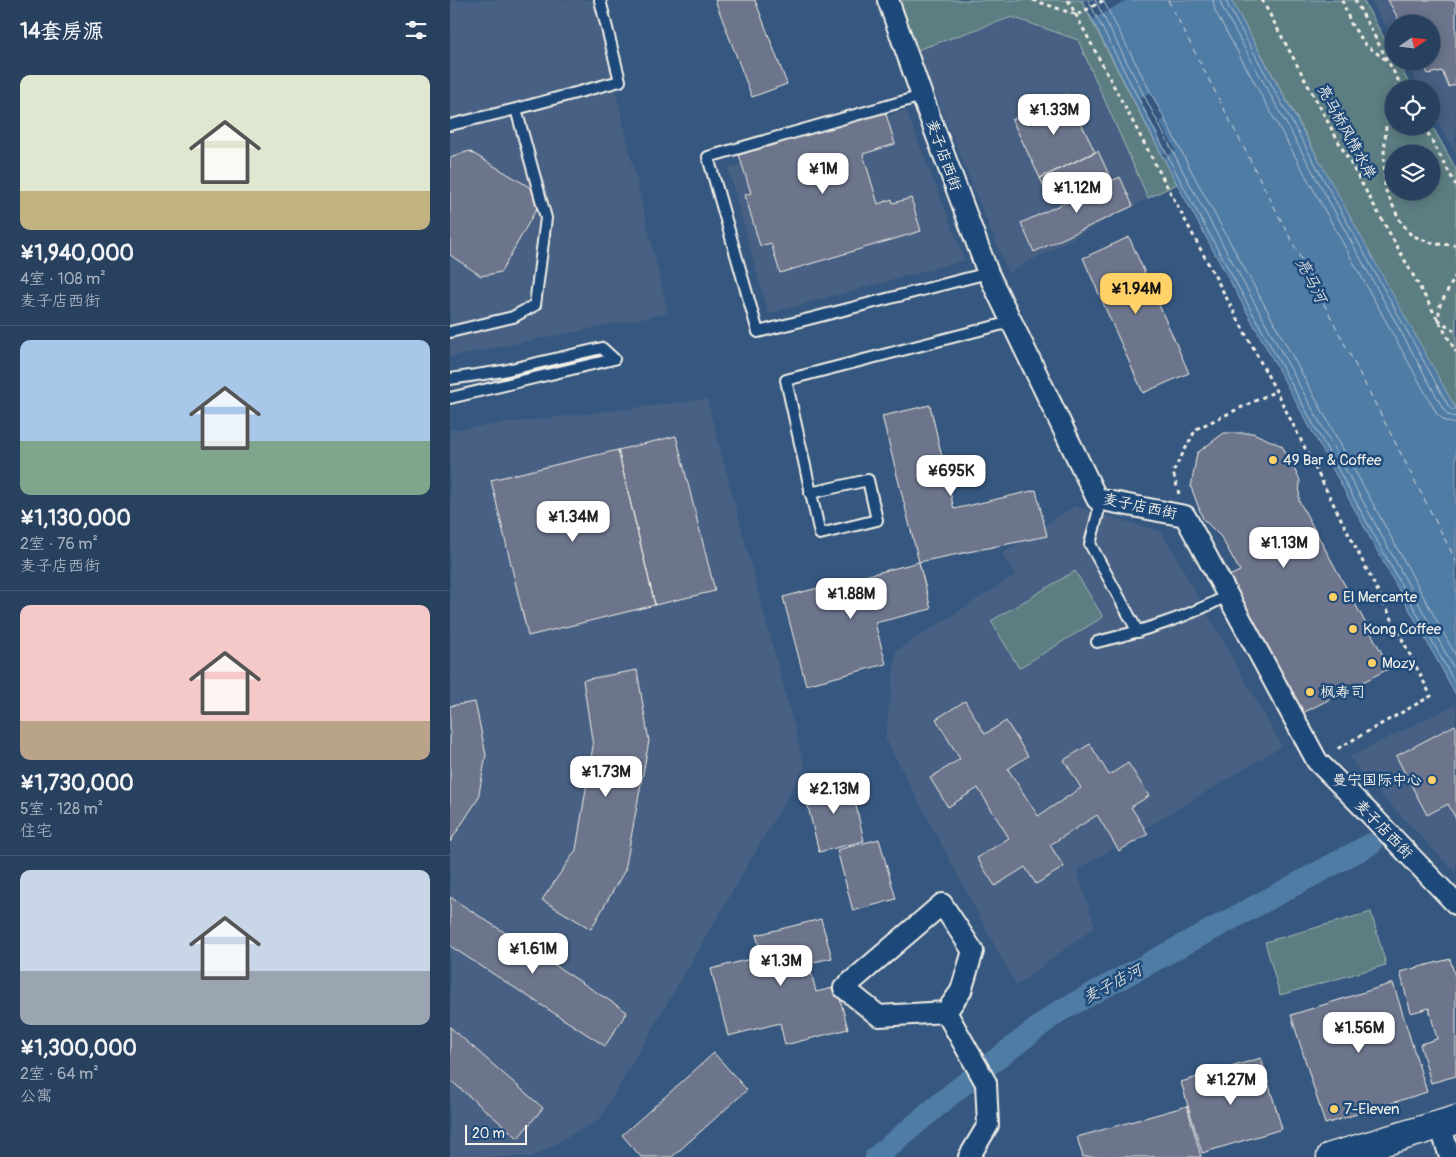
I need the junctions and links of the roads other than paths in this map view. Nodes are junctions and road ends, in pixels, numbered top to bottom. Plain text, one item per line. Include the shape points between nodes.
1 (600, 0) edge
2 (888, 0) edge
3 (922, 96) junction
4 (516, 109) junction
5 (450, 125) edge
6 (988, 273) junction
7 (1011, 322) junction
8 (450, 332) edge
9 (450, 379) edge
10 (450, 398) edge
11 (810, 493) junction
12 (1097, 499) junction
13 (1228, 595) junction
14 (1138, 632) junction
15 (1097, 642) dead end
16 (1456, 904) edge
17 (946, 1012) junction
18 (1448, 1123) edge
19 (969, 1157) edge
20 (1331, 1157) edge
21 (1450, 1157) edge

1 - 4 lane via 620,81
2 - 3 street, 麦子店西街
3 - 6 street, 麦子店西街
3 - 6 lane via 708,157 758,332
4 - 5 lane
4 - 8 lane via 546,218 535,305 513,317
6 - 7 street, 麦子店西街
7 - 11 lane via 786,380
7 - 12 street, 麦子店西街
9 - 10 lane via 503,371 602,348 614,359
11 - 11 lane via 820,534 876,520 868,480
12 - 13 street, 麦子店西街 via 1186,516
12 - 14 lane via 1098,513 1090,544
13 - 14 lane via 1205,608
13 - 16 street, 麦子店西街 via 1317,761
14 - 15 lane
17 - 17 street via 961,991 973,951 942,904 844,988 879,1016
17 - 19 street via 986,1083 988,1125
18 - 20 street
18 - 21 street

